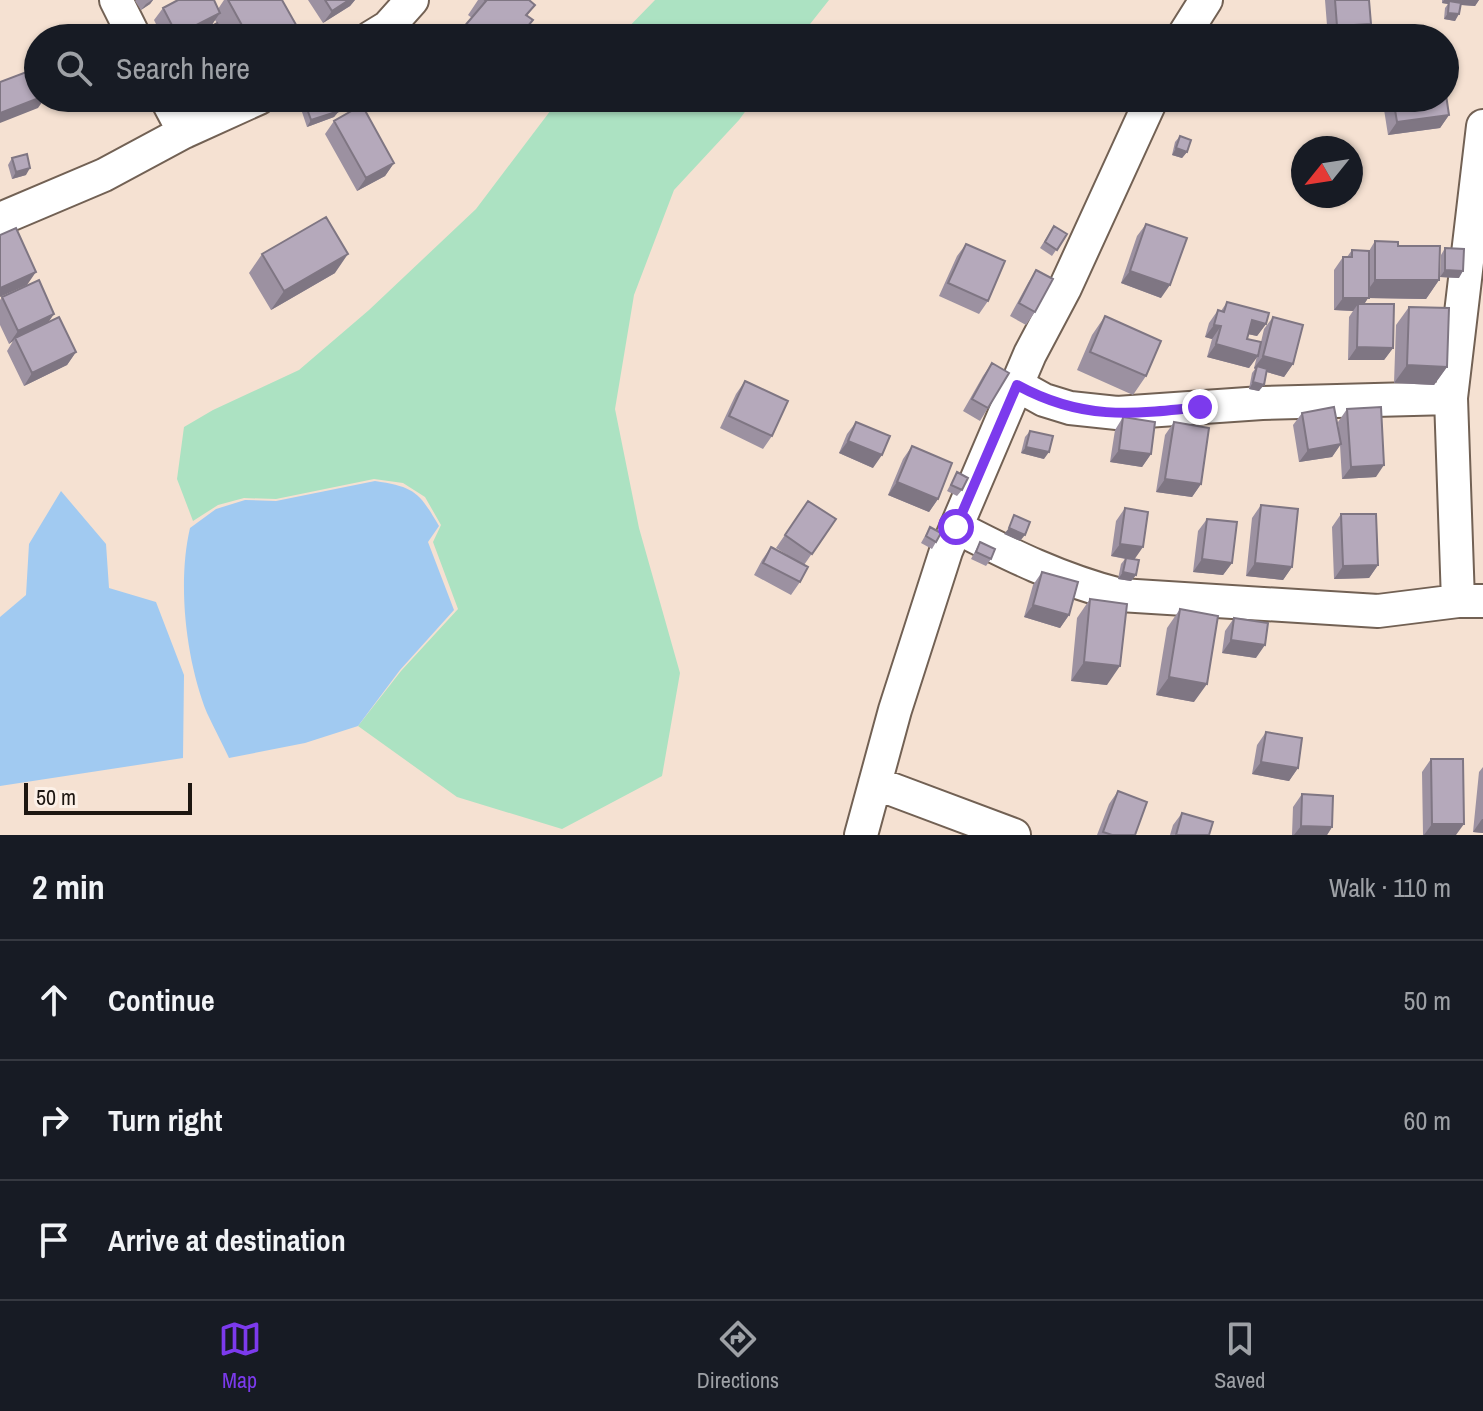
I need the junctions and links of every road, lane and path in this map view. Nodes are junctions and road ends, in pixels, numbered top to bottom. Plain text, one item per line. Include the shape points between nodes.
1 (116, 0) edge
2 (412, 0) edge
3 (1206, 0) edge
4 (128, 24) edge
5 (391, 24) edge
6 (1191, 24) edge
7 (173, 112) edge
8 (228, 112) edge
9 (1145, 112) edge
10 (1483, 126) edge
11 (184, 132) junction
12 (1, 217) edge
13 (1017, 385) junction
14 (1451, 398) junction
15 (956, 527) junction
16 (1470, 601) edge
17 (875, 783) junction
18 (861, 835) edge
19 (1014, 835) edge

1 - 4 street
2 - 5 street
3 - 6 street
7 - 11 street
8 - 11 street
9 - 13 street
10 - 14 street
11 - 12 street via 104,175
13 - 14 street via 1070,408 1117,413
13 - 15 street
14 - 16 street
15 - 16 street via 1023,562 1120,595 1378,611
15 - 17 street
17 - 18 street
17 - 19 street

